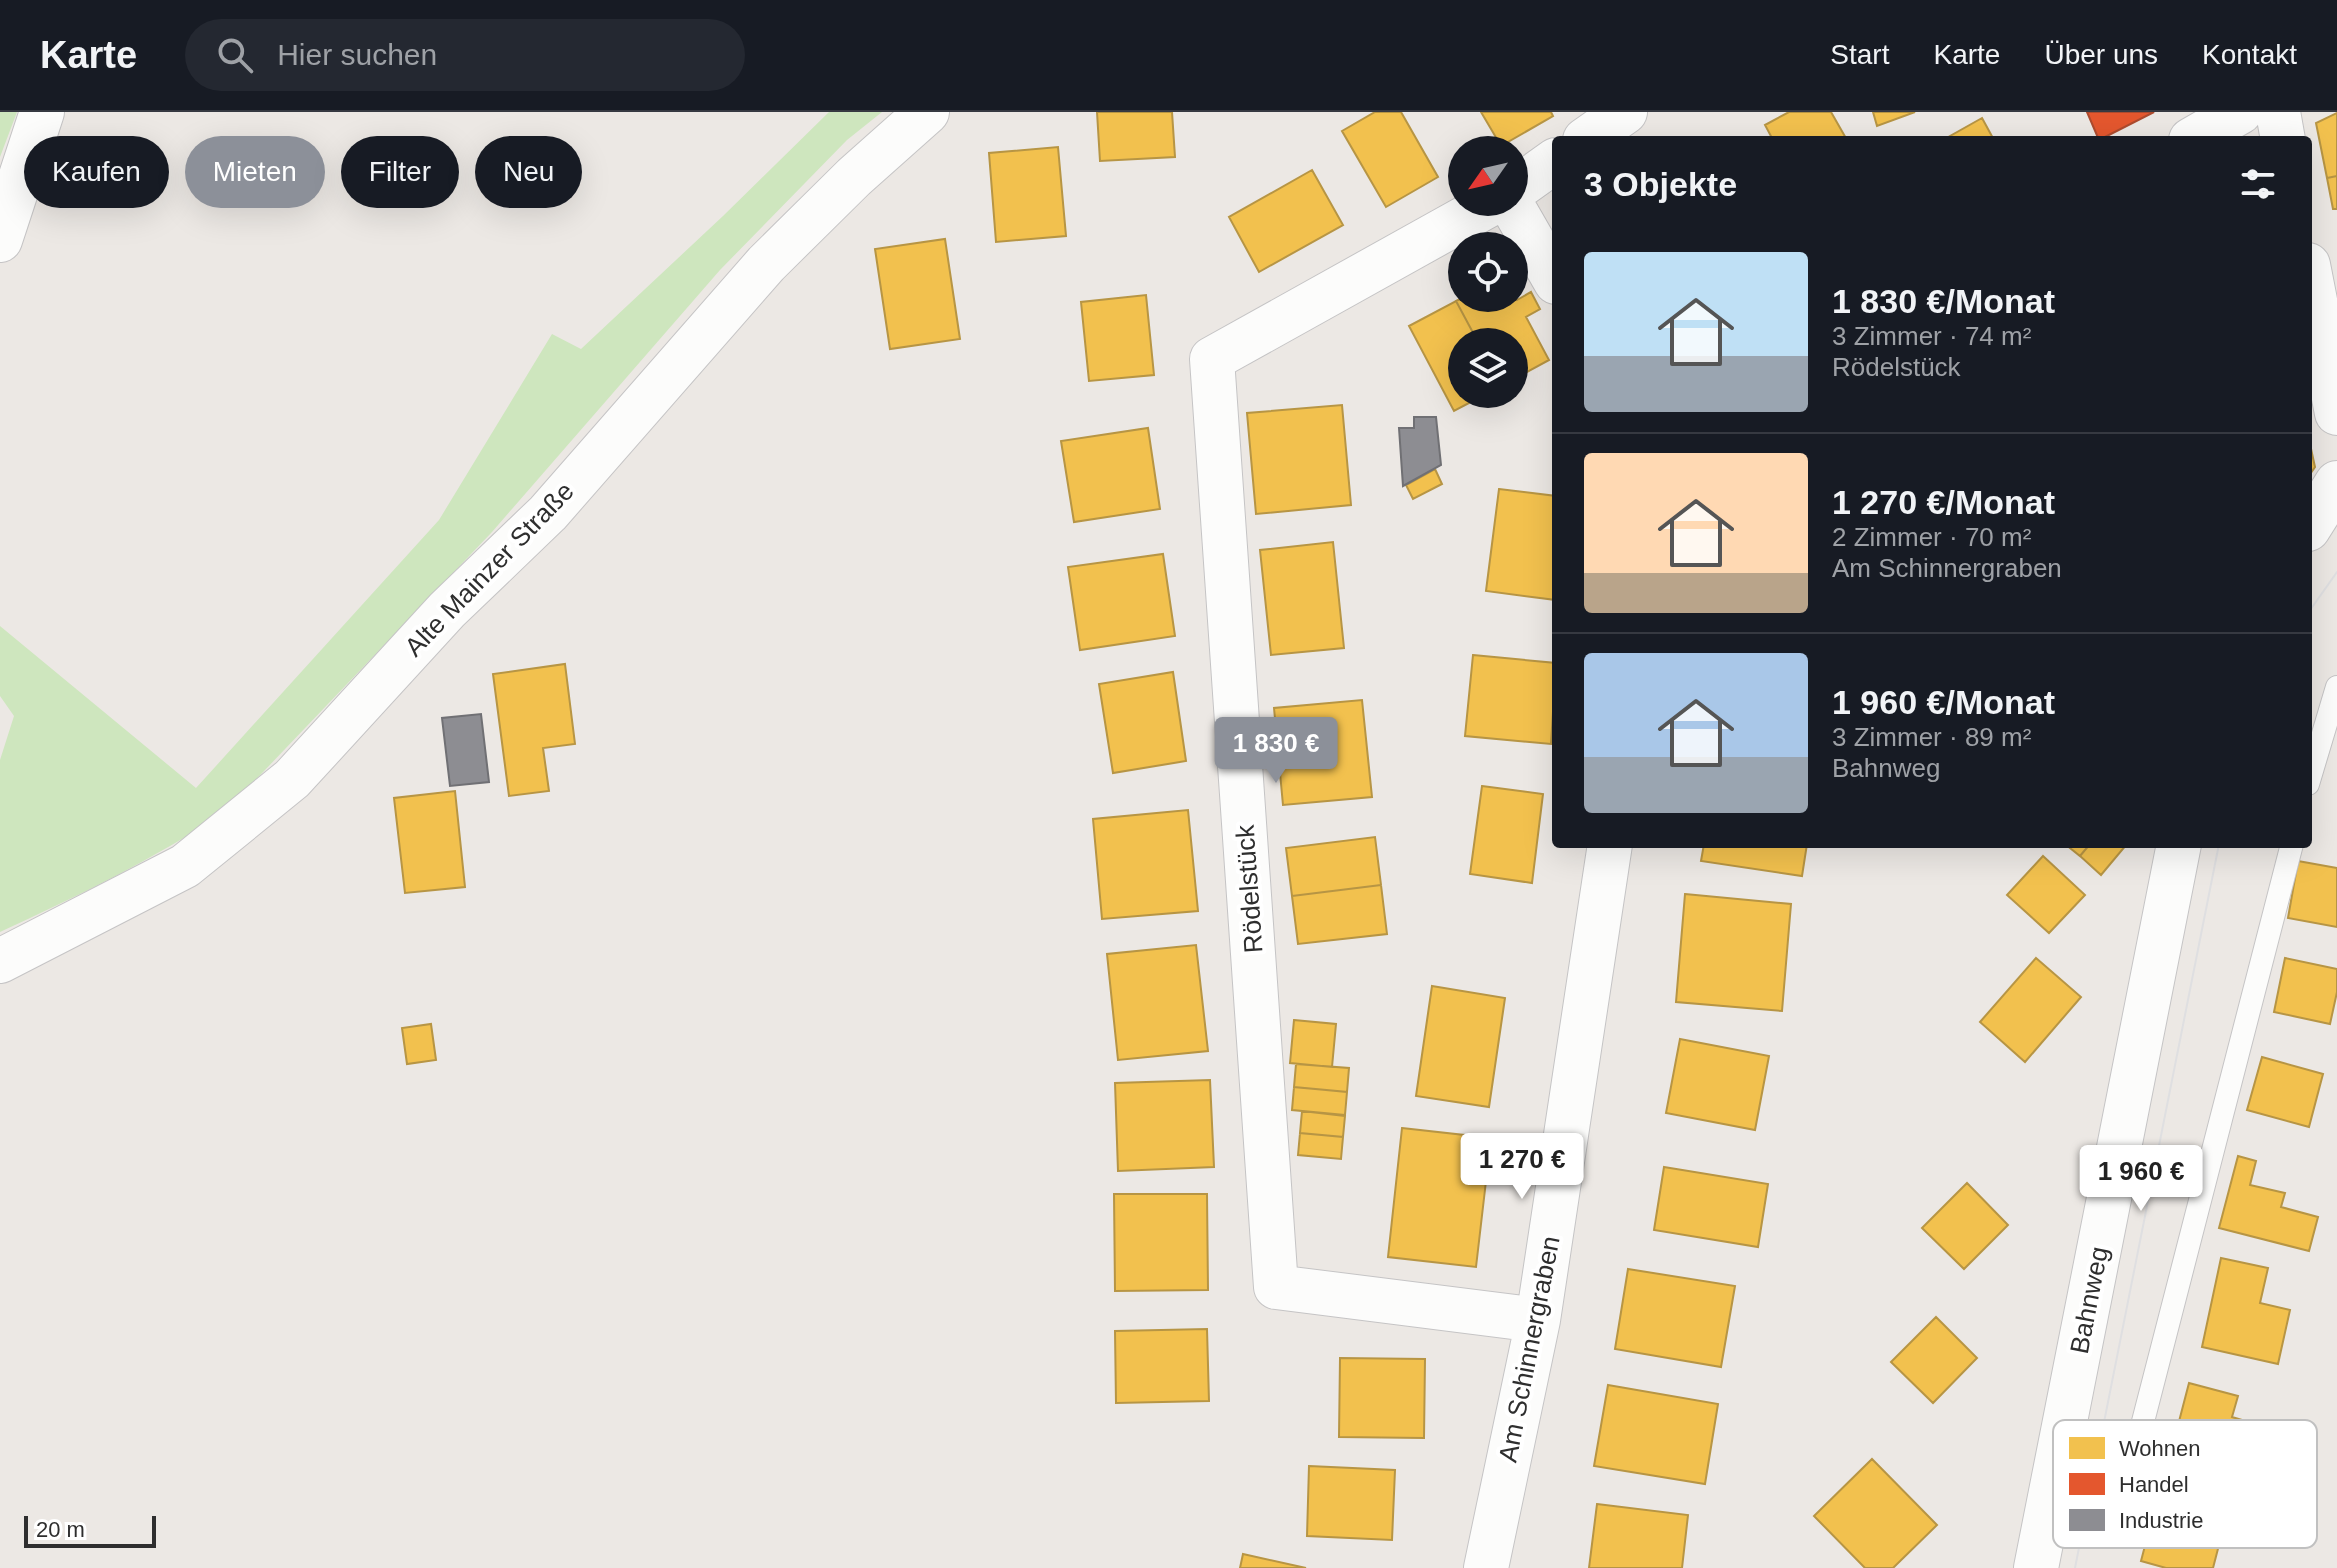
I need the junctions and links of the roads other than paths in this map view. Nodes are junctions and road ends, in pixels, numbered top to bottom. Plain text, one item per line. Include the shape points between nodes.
1 (42, 112) edge
2 (927, 112) edge
3 (1625, 112) edge
4 (2240, 112) edge
5 (2278, 112) edge
6 (1591, 136) edge
7 (2198, 136) edge
8 (2282, 136) edge
9 (1552, 163) edge
10 (1528, 180) edge
11 (1469, 216) edge
12 (1518, 216) edge
13 (0, 240) edge
14 (1552, 275) edge
15 (2312, 285) edge
16 (2337, 413) edge
17 (2337, 483) edge
18 (2312, 523) edge
19 (2337, 687) edge
20 (2312, 771) edge
21 (1609, 848) edge
22 (2178, 848) edge
23 (2291, 848) edge
24 (0, 961) edge
25 (1538, 1320) junction
26 (2065, 1420) edge
27 (2143, 1420) edge
28 (2053, 1482) edge
29 (1486, 1568) edge
30 (2036, 1568) edge

1 - 13 street
2 - 24 street, Alte Mainzer Straße via 766,264 548,513 447,610 292,779 185,866
3 - 6 street
4 - 7 street
5 - 8 street
9 - 10 street
11 - 25 street, Rödelstück via 1212,359 1276,1287
12 - 14 street
15 - 16 street
17 - 18 street
19 - 20 lane
21 - 25 street, Am Schinnergraben
22 - 26 street, Bahnweg
23 - 27 lane
25 - 29 street, Am Schinnergraben
28 - 30 street, Bahnweg

